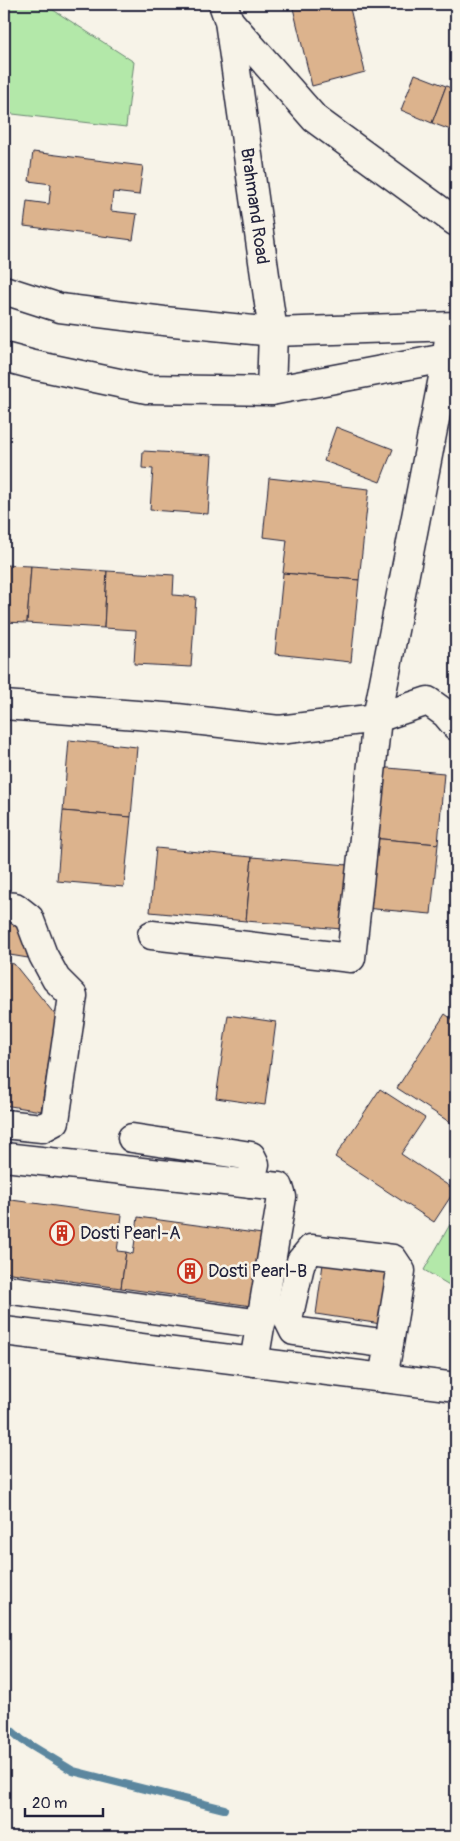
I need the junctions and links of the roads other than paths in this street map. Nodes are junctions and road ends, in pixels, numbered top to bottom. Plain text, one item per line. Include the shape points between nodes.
1 (226, 13) edge
2 (456, 222) edge
3 (4, 290) edge
4 (453, 327) edge
5 (273, 332) junction
6 (4, 356) edge
7 (452, 357) edge
8 (271, 391) junction
9 (4, 705) edge
10 (377, 718) junction
11 (456, 726) edge
12 (4, 906) edge
13 (152, 935) dead end
14 (4, 1124) edge
15 (132, 1138) dead end
16 (4, 1157) edge
17 (250, 1184) junction
18 (4, 1289) edge
19 (261, 1324) junction
20 (4, 1331) edge
21 (388, 1344) junction
22 (254, 1362) junction
23 (383, 1378) junction
24 (456, 1387) edge

1 - 2 street, Brahmand Road via 315,119
1 - 5 street, Brahmand Road
3 - 5 street via 60,308
4 - 5 street
4 - 7 street
5 - 8 street, Brahmand Road
6 - 8 street via 147,389
7 - 8 street
7 - 10 street
9 - 10 street via 177,718 279,730
10 - 11 street via 428,701
10 - 13 street via 350,958
12 - 14 street via 15,907 29,918 56,979 73,996 55,1121 42,1128
15 - 17 street via 252,1156 255,1164
16 - 17 street
17 - 19 street via 279,1187 282,1197
18 - 19 street
19 - 22 street
20 - 22 street
21 - 21 street via 401,1271 393,1259 311,1249 300,1261 288,1319 294,1331
21 - 23 street
22 - 23 street
23 - 24 street

